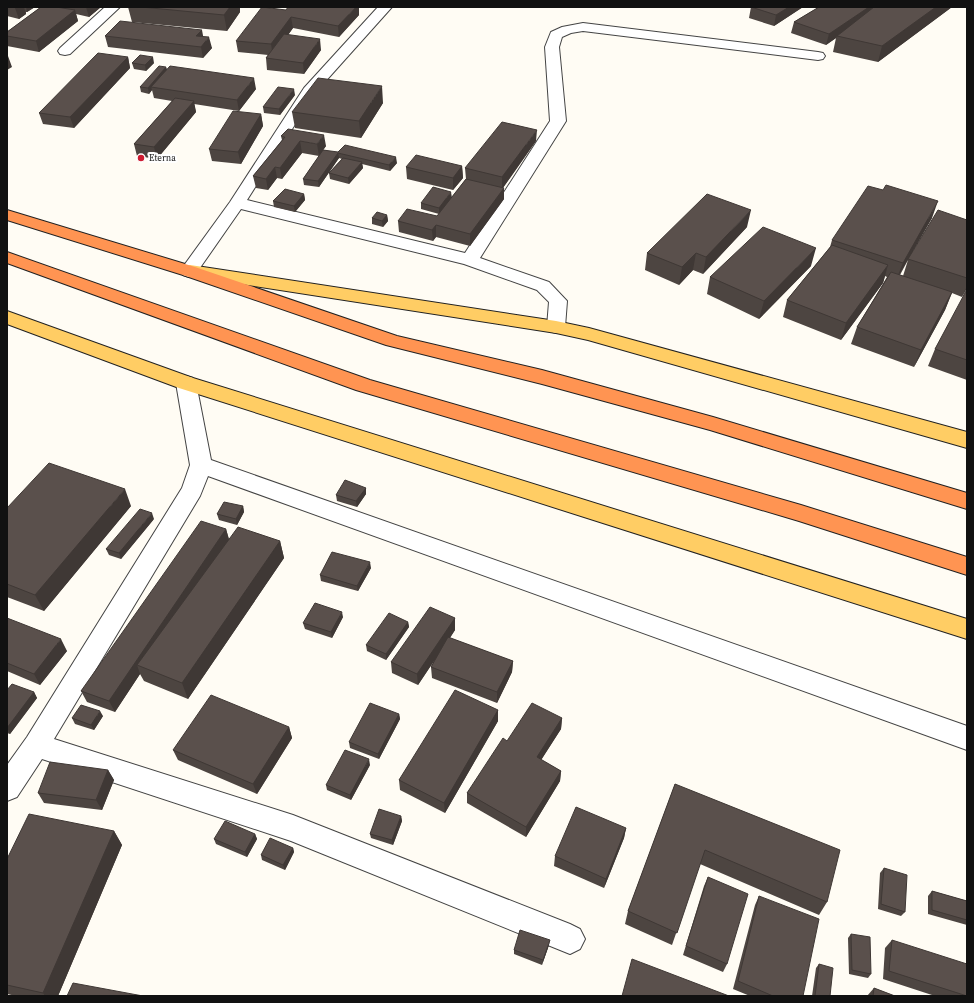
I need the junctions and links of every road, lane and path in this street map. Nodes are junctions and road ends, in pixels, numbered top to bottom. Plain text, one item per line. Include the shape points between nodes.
1 (113, 7) edge
2 (385, 7) edge
3 (65, 51) dead end
4 (818, 56) dead end
5 (236, 203) junction
6 (7, 216) edge
7 (7, 257) edge
8 (470, 260) junction
9 (189, 271) junction
10 (7, 317) edge
11 (556, 328) junction
12 (186, 383) junction
13 (967, 440) edge
14 (200, 465) junction
15 (967, 501) edge
16 (967, 566) edge
17 (967, 629) edge
18 (967, 738) edge
19 (36, 745) junction
20 (7, 788) edge
21 (570, 938) dead end

1 - 3 street
2 - 5 street via 309,91
4 - 8 street via 583,27 556,35 552,47 558,120
5 - 8 street
5 - 9 street
6 - 9 highway
7 - 16 highway via 363,386 793,511
8 - 11 street via 543,286 558,301
9 - 11 main road
9 - 15 highway via 393,341 542,377 713,424
10 - 12 main road
11 - 13 main road via 589,334
12 - 14 street
12 - 17 main road
14 - 18 street
14 - 19 street via 192,490
19 - 20 street
19 - 21 street via 293,828

